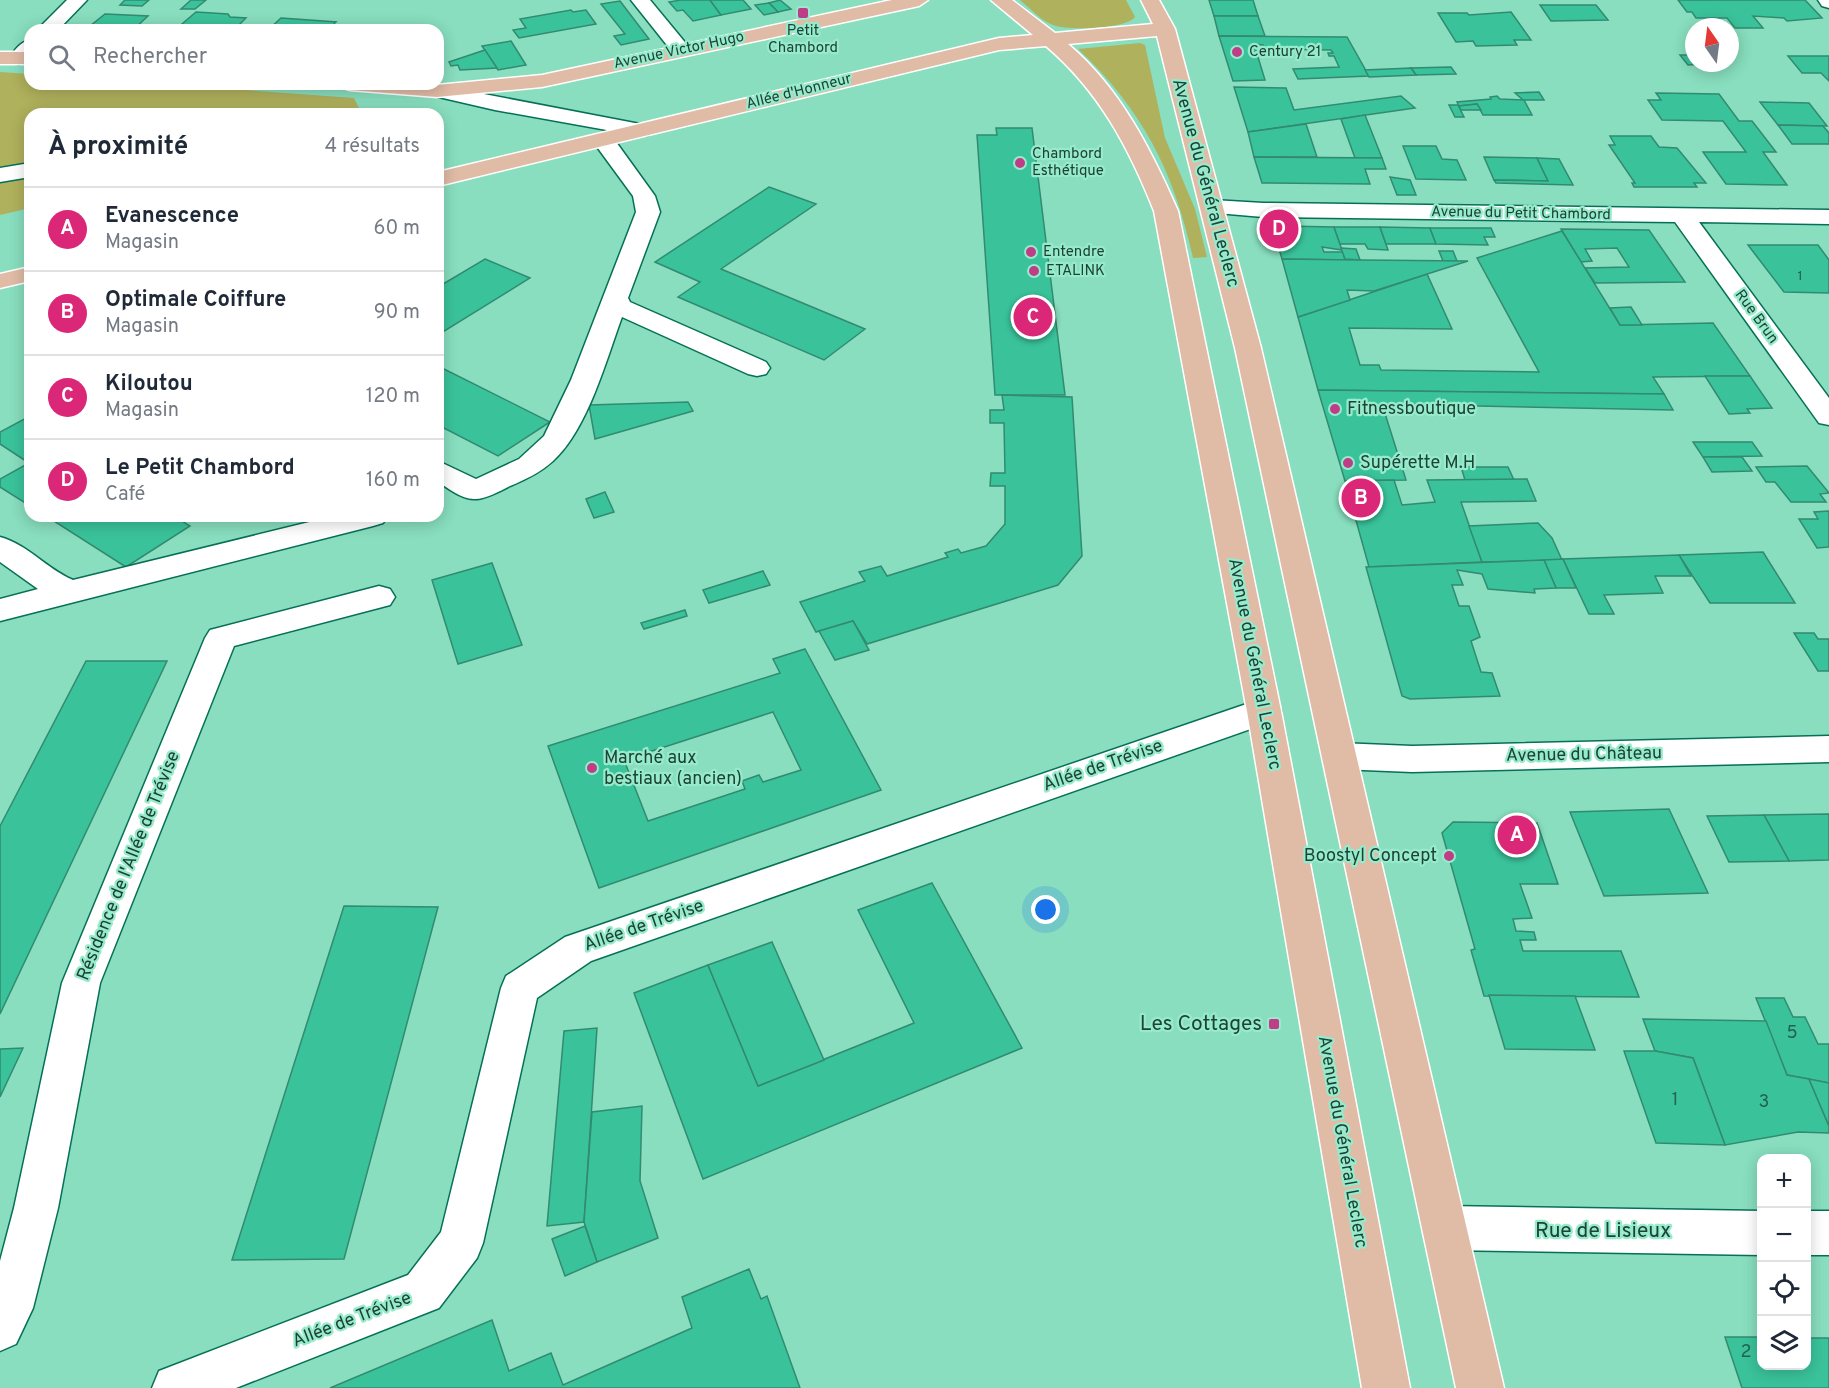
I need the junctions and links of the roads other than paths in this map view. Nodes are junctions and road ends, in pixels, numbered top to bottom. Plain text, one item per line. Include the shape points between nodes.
1 (78, 0) edge
2 (640, 0) edge
3 (919, 0) edge
4 (1000, 0) edge
5 (1150, 0) edge
6 (53, 24) edge
7 (1165, 29) junction
8 (1047, 39) junction
9 (681, 50) junction
10 (424, 90) edge
11 (436, 91) junction
12 (640, 130) junction
13 (603, 140) junction
14 (24, 171) edge
15 (0, 175) edge
16 (444, 177) edge
17 (1213, 207) junction
18 (1683, 217) junction
19 (1829, 217) edge
20 (24, 275) edge
21 (0, 281) edge
22 (616, 298) junction
23 (757, 368) dead end
24 (1829, 417) edge
25 (444, 473) edge
26 (475, 490) junction
27 (444, 498) edge
28 (350, 522) edge
29 (0, 547) edge
30 (71, 591) junction
31 (379, 597) dead end
32 (0, 610) edge
33 (1264, 711) junction
34 (1829, 749) edge
35 (1339, 756) junction
36 (1445, 1228) junction
37 (1757, 1233) edge
38 (1811, 1233) edge
39 (1829, 1233) edge
40 (0, 1328) edge
41 (177, 1388) edge
42 (1386, 1388) edge
43 (1480, 1388) edge

1 - 6 street
2 - 9 street
3 - 9 main road, Avenue Victor Hugo
4 - 8 main road, Avenue du Général Leclerc
5 - 7 main road, Avenue du Général Leclerc
7 - 8 main road, Allée d'Honneur
7 - 17 main road, Avenue du Général Leclerc
8 - 12 main road, Allée d'Honneur via 999,44
8 - 33 main road, Avenue du Général Leclerc via 1081,67 1110,102 1144,156 1166,211
9 - 11 main road, Avenue Victor Hugo via 542,81
10 - 11 main road, Avenue Victor Hugo
11 - 12 street
12 - 13 main road, Allée d'Honneur
13 - 16 main road, Allée d'Honneur
13 - 22 street via 644,196 648,212
14 - 15 street
17 - 18 street, Avenue du Petit Chambord
17 - 35 main road, Avenue du Général Leclerc
18 - 19 street, Avenue du Petit Chambord
18 - 24 street, Rue Brun
20 - 21 main road
22 - 23 street via 619,306
22 - 26 street via 556,440 529,465
25 - 26 street
26 - 27 street
28 - 30 street
29 - 30 street via 45,580
30 - 32 street
31 - 40 street, Résidence de l'Allée de Trévise via 221,638 81,983 36,1208 10,1308
33 - 41 street, Allée de Trévise via 578,948 520,988 461,1243 423,1292
33 - 42 main road, Avenue du Général Leclerc
34 - 35 street, Avenue du Château via 1412,759
35 - 36 main road, Avenue du Général Leclerc
36 - 37 street, Rue de Lisieux
36 - 43 main road, Avenue du Général Leclerc
38 - 39 street

